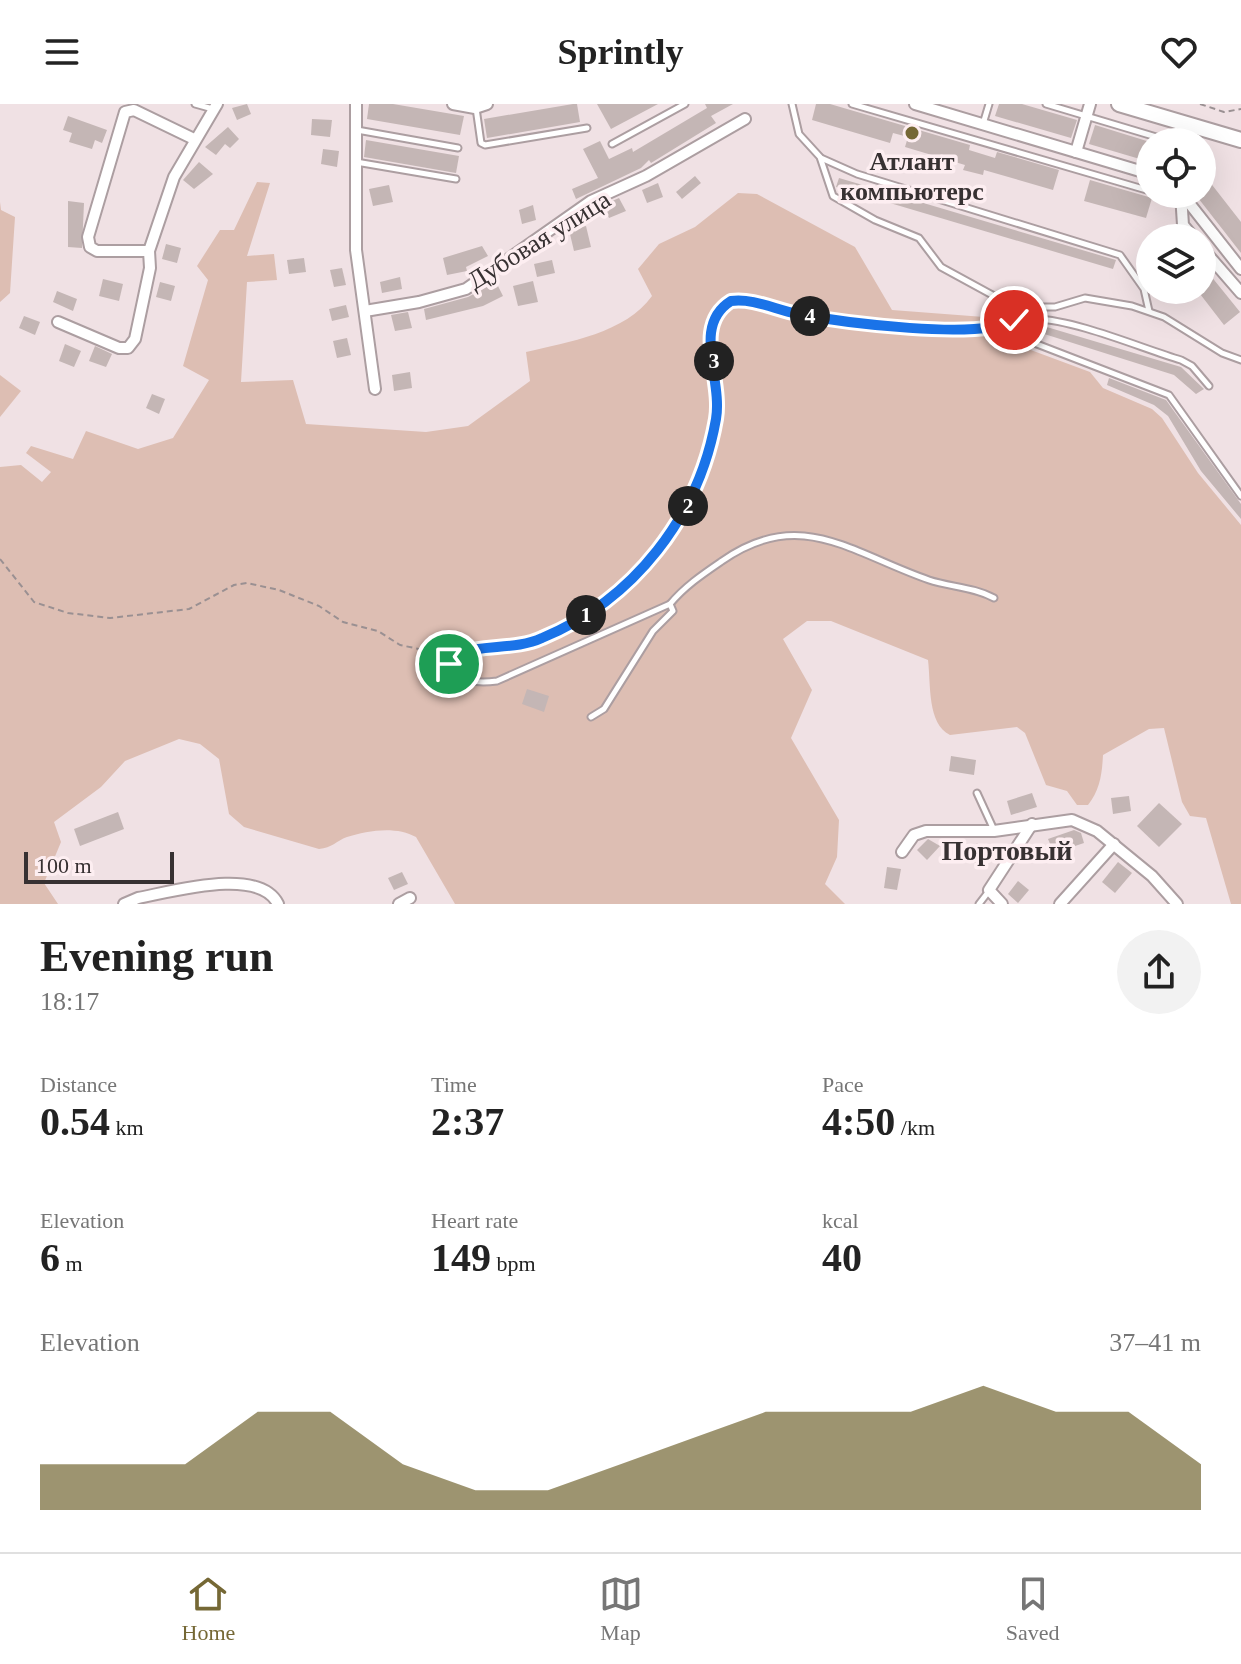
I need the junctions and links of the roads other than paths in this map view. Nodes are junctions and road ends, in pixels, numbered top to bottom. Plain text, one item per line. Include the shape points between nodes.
1 (195, 104) edge
2 (356, 104) edge
3 (453, 104) edge
4 (487, 104) edge
5 (685, 104) edge
6 (792, 104) edge
7 (852, 104) edge
8 (915, 104) edge
9 (989, 104) edge
10 (1046, 104) edge
11 (1090, 104) edge
12 (1119, 104) edge
13 (215, 107) edge
14 (475, 108) junction
15 (1086, 116) junction
16 (745, 119) dead end
17 (983, 124) junction
18 (587, 128) dead end
19 (357, 130) junction
20 (1136, 131) edge
21 (194, 139) junction
22 (1241, 140) edge
23 (612, 144) dead end
24 (458, 148) dead end
25 (1076, 152) junction
26 (820, 157) junction
27 (355, 161) junction
28 (1136, 170) edge
29 (456, 179) dead end
30 (1136, 187) edge
31 (1193, 208) edge
32 (149, 251) junction
33 (1216, 264) edge
34 (1241, 269) edge
35 (1241, 293) edge
36 (365, 311) junction
37 (1149, 311) junction
38 (1014, 320) junction
39 (58, 322) dead end
40 (1241, 360) edge
41 (1209, 386) dead end
42 (375, 389) dead end
43 (1241, 496) edge
44 (994, 598) dead end
45 (670, 604) junction
46 (591, 717) dead end
47 (977, 793) dead end
48 (1032, 824) junction
49 (994, 831) junction
50 (1114, 844) junction
51 (902, 852) dead end
52 (989, 890) junction
53 (410, 898) dead end
54 (124, 904) edge
55 (278, 904) edge
56 (399, 904) edge
57 (979, 904) edge
58 (1002, 904) edge
59 (1060, 904) edge
60 (1177, 904) edge

1 - 13 lane
2 - 19 street
3 - 14 street
4 - 14 street
5 - 23 lane
6 - 26 lane via 799,134
7 - 30 lane
8 - 17 street
9 - 17 lane
10 - 15 lane
11 - 15 street
12 - 22 main road
13 - 21 street
14 - 18 lane via 485,145
15 - 20 lane
15 - 25 street
16 - 36 street, Дубовая улица via 591,201 466,289
17 - 25 street
19 - 24 lane
19 - 27 street
21 - 32 street via 174,177
21 - 32 street via 134,110 125,112 88,237 97,251
25 - 28 street
26 - 37 lane via 857,174 1120,255 1144,289
26 - 38 lane via 833,196 919,238 941,267 996,297
27 - 29 lane
27 - 36 street via 356,250
31 - 34 street
32 - 39 street via 139,325 128,348
33 - 35 street
36 - 42 street
37 - 38 lane via 1085,298 1055,307 1022,307
37 - 40 lane
38 - 41 lane via 1054,321 1181,360
38 - 43 lane via 1029,341 1169,395
38 - 45 lane via 990,330 853,323 754,301 731,301 714,315 710,326 718,381 716,421 698,486 671,533 632,579 586,615 528,644 459,653 449,664 460,677 497,681
44 - 45 lane via 929,580 839,544 779,533 739,549 685,586
45 - 46 lane via 671,615 653,631 604,709
47 - 49 lane
48 - 49 street
48 - 50 street via 1072,820
48 - 52 street
49 - 51 street via 926,831 914,835
50 - 59 street
50 - 60 street
52 - 57 lane
52 - 58 street
53 - 56 street
54 - 55 street via 227,883 268,892

